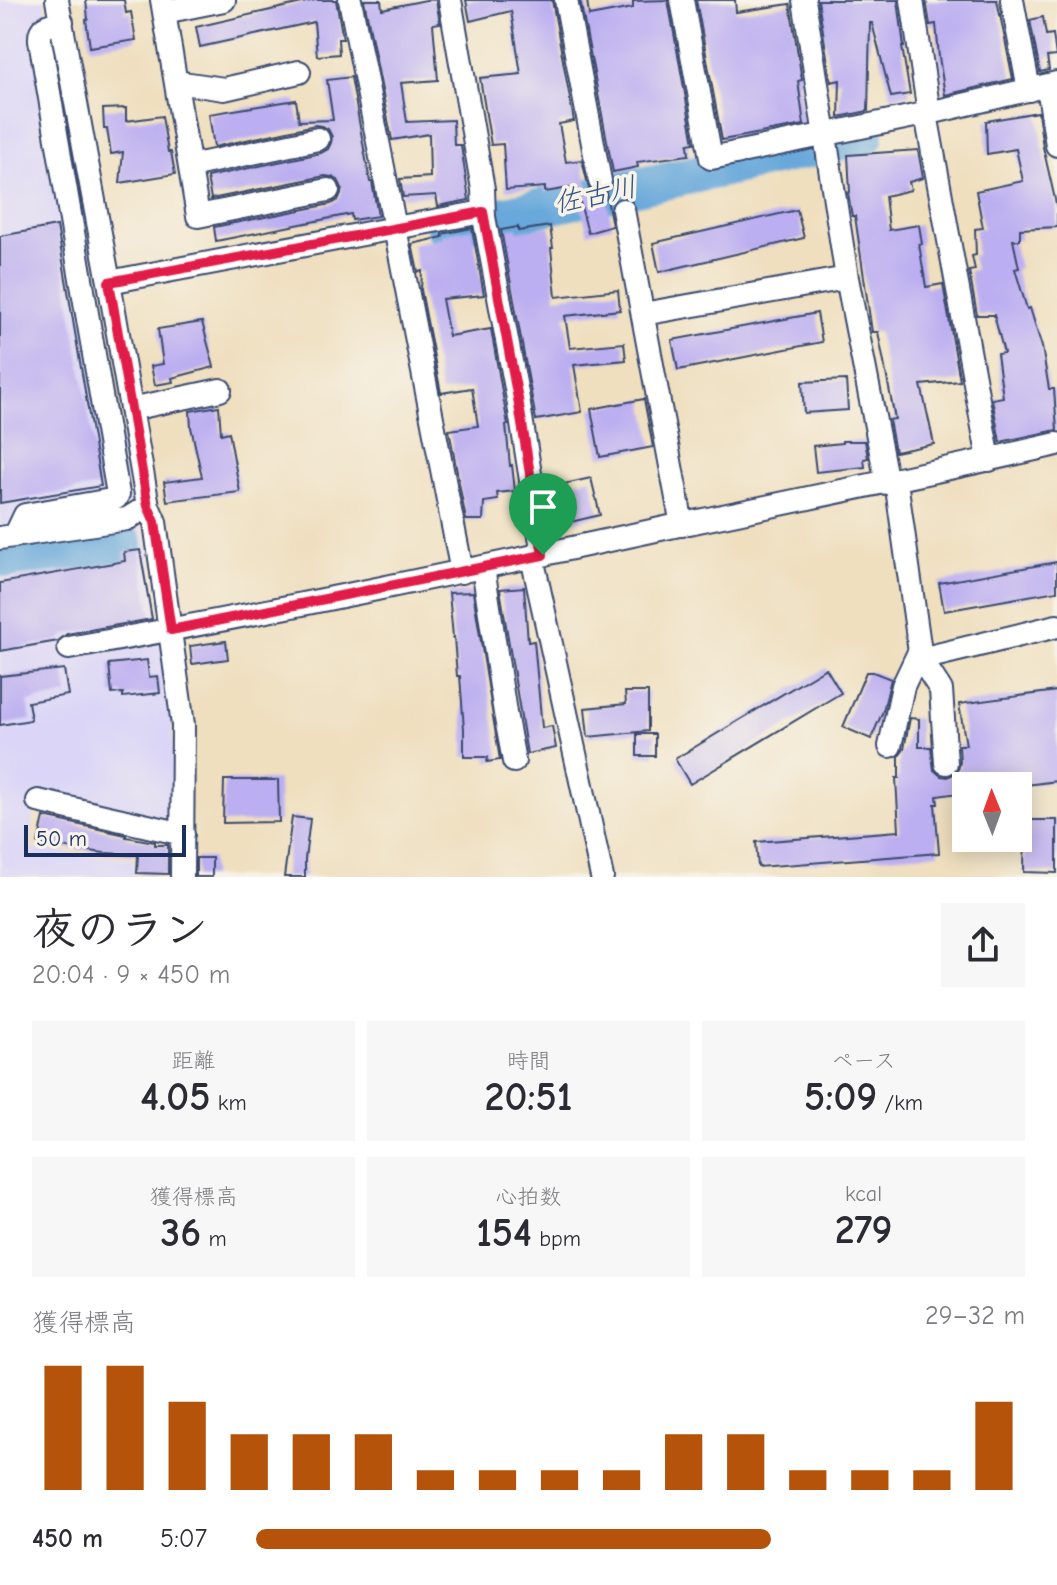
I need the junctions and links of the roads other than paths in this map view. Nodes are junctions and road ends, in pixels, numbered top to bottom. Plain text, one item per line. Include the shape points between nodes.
1 (224, 0) edge
2 (350, 0) edge
3 (450, 0) edge
4 (566, 0) edge
5 (682, 0) edge
6 (804, 0) edge
7 (912, 0) edge
8 (1012, 0) edge
9 (163, 6) edge
10 (59, 11) edge
11 (299, 72) dead end
12 (176, 82) junction
13 (1046, 90) edge
14 (927, 118) junction
15 (318, 139) dead end
16 (826, 143) junction
17 (1057, 145) edge
18 (190, 166) junction
19 (600, 181) dead end
20 (328, 190) dead end
21 (623, 210) dead end
22 (484, 218) junction
23 (396, 234) junction
24 (847, 278) junction
25 (109, 282) junction
26 (643, 314) junction
27 (220, 390) dead end
28 (131, 409) junction
29 (1057, 444) edge
30 (989, 460) junction
31 (891, 482) junction
32 (148, 506) junction
33 (682, 525) junction
34 (8, 537) edge
35 (538, 556) junction
36 (472, 569) junction
37 (1057, 626) edge
38 (171, 630) junction
39 (69, 648) dead end
40 (921, 654) junction
41 (890, 746) dead end
42 (514, 761) dead end
43 (946, 763) dead end
44 (38, 801) dead end
45 (183, 834) junction
46 (182, 877) edge
47 (602, 877) edge

1 - 9 street
2 - 23 street
3 - 22 street
4 - 19 street
5 - 16 street via 711,158
6 - 16 street
7 - 14 street
8 - 13 street
9 - 12 street
10 - 25 street
10 - 34 street via 41,29 40,40 118,494 111,500 25,515
11 - 12 street via 224,89
12 - 18 street
13 - 14 street
13 - 17 street
14 - 16 street
14 - 30 street
15 - 18 street
16 - 24 street
18 - 20 street via 198,216
21 - 26 street
22 - 23 street
22 - 35 street via 518,399
23 - 25 street
23 - 36 street
24 - 26 street
24 - 31 street
25 - 28 street
26 - 33 street
27 - 28 street
28 - 32 street
29 - 30 street
30 - 31 street
31 - 33 street
31 - 40 street
32 - 34 street via 127,519
32 - 38 street
33 - 35 street
35 - 36 street
35 - 47 street
36 - 38 street
36 - 42 street
37 - 40 street
38 - 39 street
38 - 45 street via 183,725
40 - 41 street via 903,686
40 - 43 street via 941,690
44 - 45 street
45 - 46 street

